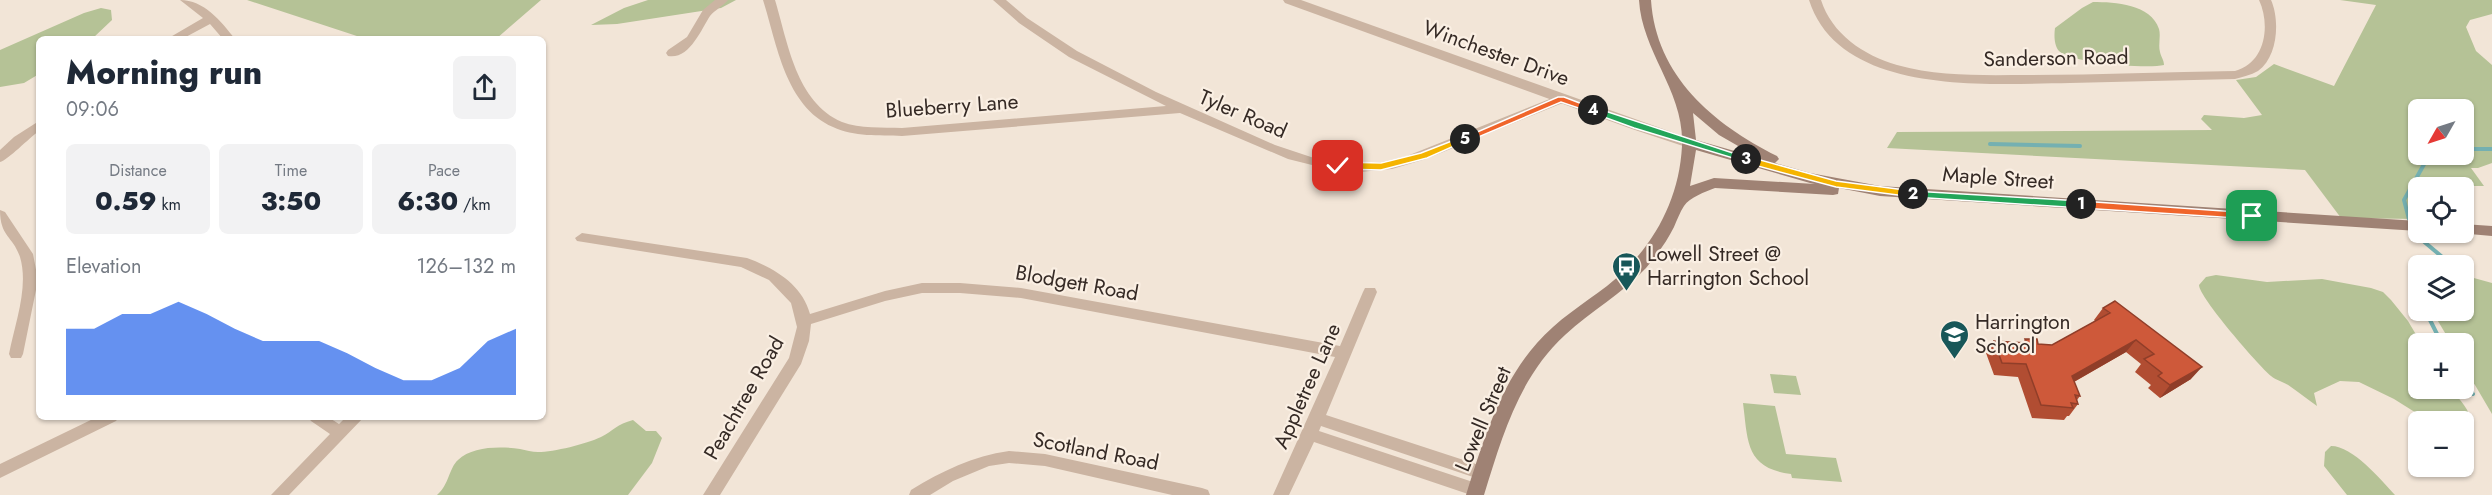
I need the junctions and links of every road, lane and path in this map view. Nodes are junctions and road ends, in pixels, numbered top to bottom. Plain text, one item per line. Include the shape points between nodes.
1 (186, 0) edge
2 (722, 0) edge
3 (769, 0) edge
4 (999, 0) edge
5 (1289, 0) edge
6 (1645, 0) edge
7 (1815, 0) edge
8 (2265, 0) edge
9 (211, 18) junction
10 (178, 36) edge
11 (226, 36) edge
12 (672, 53) dead end
13 (1664, 64) junction
14 (1561, 99) junction
15 (1181, 109) junction
16 (36, 127) edge
17 (1689, 143) junction
18 (0, 158) edge
19 (1836, 184) junction
20 (1866, 190) junction
21 (1678, 202) junction
22 (0, 215) edge
23 (2408, 225) edge
24 (2474, 230) edge
25 (2492, 231) edge
26 (582, 238) dead end
27 (32, 253) edge
28 (1370, 292) dead end
29 (804, 321) junction
30 (1345, 353) junction
31 (16, 354) dead end
32 (1317, 418) junction
33 (105, 420) edge
34 (321, 420) edge
35 (353, 420) edge
36 (341, 433) junction
37 (1310, 434) junction
38 (0, 471) edge
39 (1482, 473) junction
40 (1475, 493) edge
41 (279, 495) edge
42 (711, 495) edge
43 (917, 495) edge
44 (1202, 495) edge
45 (1281, 495) edge

1 - 9 street
2 - 12 street via 707,12 692,39
3 - 15 street, Blueberry Lane via 796,83 819,113 838,124 902,132
4 - 15 street, Tyler Road via 1080,60
5 - 14 street, Winchester Drive
6 - 13 main road, Lowell Street via 1649,33
7 - 8 street, Sanderson Road via 1820,17 1835,35 1880,63 1932,76 2002,79 2247,72 2259,64 2265,53 2272,18
9 - 10 street
9 - 11 street
13 - 17 main road, Lowell Street via 1684,102
13 - 19 main road via 1690,102 1724,131 1773,160
14 - 15 street, Tyler Road via 1424,156 1381,166 1338,166 1310,161 1274,150
14 - 17 street, Winchester Drive
16 - 18 street
17 - 19 main road, Maple Street
17 - 21 main road, Lowell Street
19 - 20 main road, Maple Street
20 - 21 main road via 1714,183
20 - 23 main road, Maple Street
21 - 39 main road, Lowell Street via 1660,239 1632,273 1562,328 1534,357 1514,389
22 - 27 street
24 - 25 main road
26 - 29 street, Peachtree Road via 742,262 768,271 799,303
27 - 31 street via 31,280
28 - 30 street, Appletree Lane
29 - 30 street, Blodgett Road via 922,288 960,288 1021,293
29 - 42 street, Peachtree Road via 796,360
30 - 32 street, Appletree Lane
32 - 37 street, Appletree Lane
32 - 39 street
33 - 38 street
34 - 36 street
35 - 36 street
36 - 41 street
37 - 40 street
37 - 45 street, Appletree Lane
39 - 40 main road, Lowell Street
43 - 44 street, Scotland Road via 947,476 988,460 1009,457 1045,459

